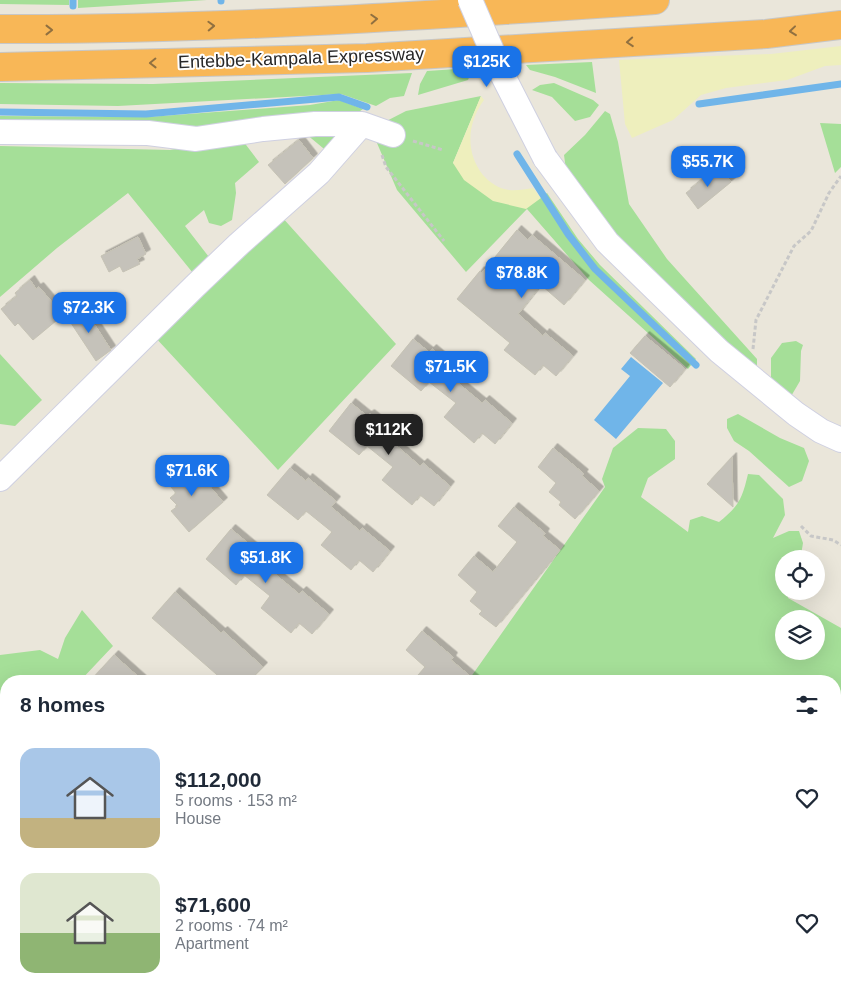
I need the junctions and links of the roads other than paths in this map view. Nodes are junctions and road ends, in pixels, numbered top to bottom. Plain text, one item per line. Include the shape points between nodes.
1 (470, 0) edge
2 (655, 0) edge
3 (841, 26) edge
4 (0, 29) edge
5 (0, 67) edge
6 (0, 132) edge
7 (841, 440) edge
8 (0, 478) edge

1 - 7 street, bridge via 502,74 545,158 607,242 719,351 796,414
4 -> 2 highway, Entebbe-Kampala Expressway via 109,30 374,20
3 -> 5 highway, Entebbe-Kampala Expressway via 766,34 367,58
6 - 8 street via 148,132 196,139 316,124 377,129 320,173 220,262

